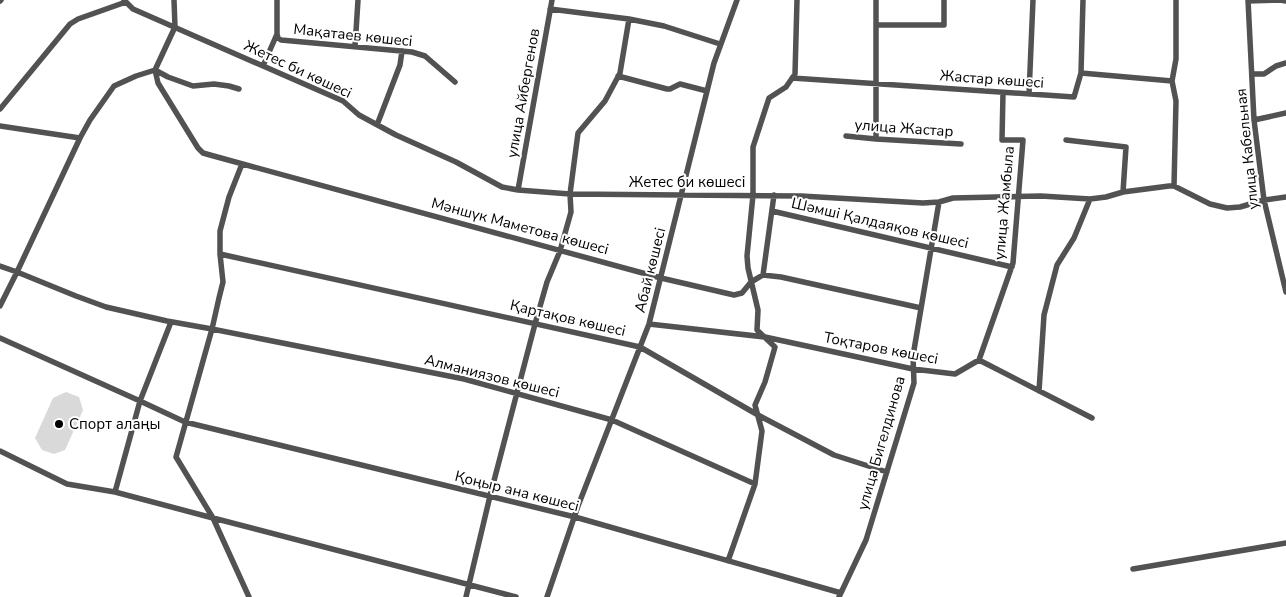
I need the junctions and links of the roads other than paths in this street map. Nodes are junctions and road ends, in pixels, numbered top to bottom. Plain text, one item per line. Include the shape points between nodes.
1 (174, 0) edge
2 (277, 0) edge
3 (358, 0) edge
4 (552, 0) edge
5 (737, 0) edge
6 (797, 0) edge
7 (876, 0) edge
8 (944, 0) edge
9 (1033, 0) edge
10 (1083, 0) edge
11 (1176, 0) edge
12 (125, 1) edge
13 (1248, 1) edge
14 (1286, 1) edge
15 (550, 9) junction
16 (629, 19) junction
17 (876, 25) junction
18 (175, 27) junction
19 (277, 34) junction
20 (720, 44) junction
21 (356, 47) junction
22 (402, 51) junction
23 (1286, 63) edge
24 (263, 66) junction
25 (155, 70) junction
26 (1081, 73) junction
27 (1252, 74) junction
28 (618, 76) junction
29 (792, 78) junction
30 (1172, 81) junction
31 (455, 82) dead end
32 (877, 85) junction
33 (239, 89) dead end
34 (707, 91) junction
35 (1003, 93) junction
36 (1028, 94) junction
37 (0, 109) edge
38 (1286, 113) edge
39 (1254, 120) junction
40 (377, 124) junction
41 (0, 126) edge
42 (846, 136) dead end
43 (80, 138) junction
44 (876, 139) junction
45 (1066, 140) dead end
46 (961, 144) dead end
47 (242, 164) junction
48 (1174, 186) junction
49 (518, 190) junction
50 (1124, 192) junction
51 (570, 194) junction
52 (682, 194) junction
53 (753, 195) junction
54 (774, 195) junction
55 (1018, 196) junction
56 (1286, 197) edge
57 (1090, 199) junction
58 (1264, 200) junction
59 (939, 202) junction
60 (772, 211) junction
61 (931, 248) junction
62 (560, 251) junction
63 (220, 254) junction
64 (0, 266) edge
65 (1012, 267) junction
66 (17, 272) junction
67 (763, 275) junction
68 (661, 278) junction
69 (751, 282) junction
70 (1286, 292) edge
71 (0, 306) edge
72 (921, 308) junction
73 (171, 322) junction
74 (535, 324) junction
75 (649, 324) junction
76 (212, 329) junction
77 (765, 337) junction
78 (0, 338) edge
79 (640, 347) junction
80 (979, 360) junction
81 (913, 369) junction
82 (1039, 391) junction
83 (516, 394) junction
84 (140, 400) junction
85 (758, 416) junction
86 (1092, 418) dead end
87 (612, 420) junction
88 (185, 422) junction
89 (0, 451) edge
90 (887, 472) junction
91 (755, 484) junction
92 (116, 492) junction
93 (490, 496) junction
94 (213, 518) junction
95 (575, 518) junction
96 (1286, 543) edge
97 (728, 561) junction
98 (1133, 568) dead end
99 (469, 585) junction
100 (840, 595) edge
101 (250, 597) edge
102 (466, 597) edge
103 (516, 597) edge
104 (547, 597) edge

1 - 18 street
2 - 19 street, Мақатаев көшесі
3 - 21 street
4 - 15 street, улица Айбергенов
5 - 20 street, Абай көшесі
6 - 29 street via 796,74
7 - 17 street
8 - 17 street via 944,25
9 - 36 street
10 - 26 street
11 - 30 street via 1176,59
12 - 18 street, Жетес би көшесі via 133,9
12 - 37 street via 70,24
13 - 14 street
13 - 27 street, улица Кабельная
15 - 16 street
15 - 49 street, улица Айбергенов
16 - 20 street via 664,26
16 - 28 street
17 - 32 street
18 - 24 street, Жетес би көшесі
18 - 25 street
19 - 21 street, Мақатаев көшесі via 281,40
19 - 24 street
20 - 34 street, Абай көшесі
21 - 22 street, Мақатаев көшесі
22 - 31 street, Мақатаев көшесі via 425,56
22 - 40 street via 400,65
23 - 27 street via 1264,74
24 - 40 street, Жетес би көшесі via 343,101 359,115
25 - 33 street via 193,86 214,84
25 - 43 street via 114,86
25 - 47 street, Мәншүк Маметова көшесі via 158,83 198,148 203,153
26 - 30 street
26 - 36 street, Жастар көшесі via 1074,97
27 - 39 street, улица Кабельная
28 - 34 street via 666,89 680,84
28 - 51 street via 605,101 578,134
29 - 32 street, Жастар көшесі
29 - 53 street via 786,87 769,98 753,148
30 - 48 street via 1176,101
32 - 35 street, Жастар көшесі
32 - 44 street
34 - 52 street, Абай көшесі
35 - 36 street, Жастар көшесі
35 - 55 street, улица Жамбыла via 1002,140 1023,140
38 - 39 street
39 - 58 street, улица Кабельная
40 - 49 street, Жетес би көшесі via 502,187
41 - 43 street
42 - 44 street, улица Жастар
43 - 66 street
44 - 46 street, улица Жастар
45 - 50 street via 1126,147
47 - 62 street, Мәншүк Маметова көшесі
47 - 63 street via 220,231
48 - 50 street, Жетес би көшесі
48 - 58 street via 1210,204 1227,208
49 - 51 street, Жетес би көшесі
50 - 57 street, Жетес би көшесі
51 - 52 street, Жетес би көшесі
51 - 62 street via 571,212
52 - 53 street, Жетес би көшесі
52 - 68 street, Абай көшесі
53 - 54 street, Жетес би көшесі
53 - 69 street via 747,256
54 - 59 street, Жетес би көшесі
54 - 60 street
55 - 57 street, Жетес би көшесі
55 - 59 street, Жетес би көшесі via 953,198
55 - 65 street, улица Жамбыла
56 - 58 street
57 - 82 street via 1074,238 1057,265 1044,315
58 - 70 street, улица Кабельная
59 - 61 street, улица Бигелдинова
60 - 61 street, Шәмші Қалдаяқов көшесі
60 - 67 street
61 - 65 street, Шәмші Қалдаяқов көшесі
61 - 72 street, улица Бигелдинова
62 - 68 street, Мәншүк Маметова көшесі
62 - 74 street
63 - 74 street, Қартақов көшесі
63 - 76 street via 222,282
64 - 66 street, Алманиязов көшесі
65 - 80 street, улица Жамбыла
66 - 71 street
66 - 73 street, Алманиязов көшесі via 106,307
67 - 69 street, Мәншүк Маметова көшесі
67 - 72 street
68 - 69 street, Мәншүк Маметова көшесі via 734,295 742,293
68 - 75 street, Абай көшесі
69 - 77 street via 758,310 757,330
72 - 81 street, улица Бигелдинова
73 - 76 street, Алманиязов көшесі
73 - 84 street
74 - 79 street, Қартақов көшесі
74 - 83 street
75 - 77 street, Тоқтаров көшесі
75 - 79 street, Абай көшесі
76 - 83 street, Алманиязов көшесі via 464,379
76 - 88 street
77 - 81 street, Тоқтаров көшесі
77 - 85 street via 774,347 755,405
78 - 84 street, Қоңыр ана көшесі
79 - 85 street, Қартақов көшесі
79 - 87 street, Абай көшесі
80 - 81 street, Тоқтаров көшесі via 955,374
80 - 82 street
81 - 90 street, улица Бигелдинова via 914,383
82 - 86 street
83 - 87 street, Алманиязов көшесі
83 - 93 street
84 - 88 street, Қоңыр ана көшесі
84 - 92 street
85 - 90 street, Қартақов көшесі via 834,456
85 - 91 street via 762,431
87 - 91 street, Алманиязов көшесі
87 - 95 street, Абай көшесі
88 - 93 street, Қоңыр ана көшесі
88 - 94 street via 176,457
89 - 92 street via 67,484
90 - 100 street, улица Бигелдинова via 866,540
91 - 97 street
92 - 94 street
93 - 95 street, Қоңыр ана көшесі
93 - 99 street
94 - 99 street
94 - 101 street
95 - 97 street, Қоңыр ана көшесі
95 - 104 street, Абай көшесі
96 - 98 street
97 - 100 street, Қоңыр ана көшесі
99 - 102 street
99 - 103 street

